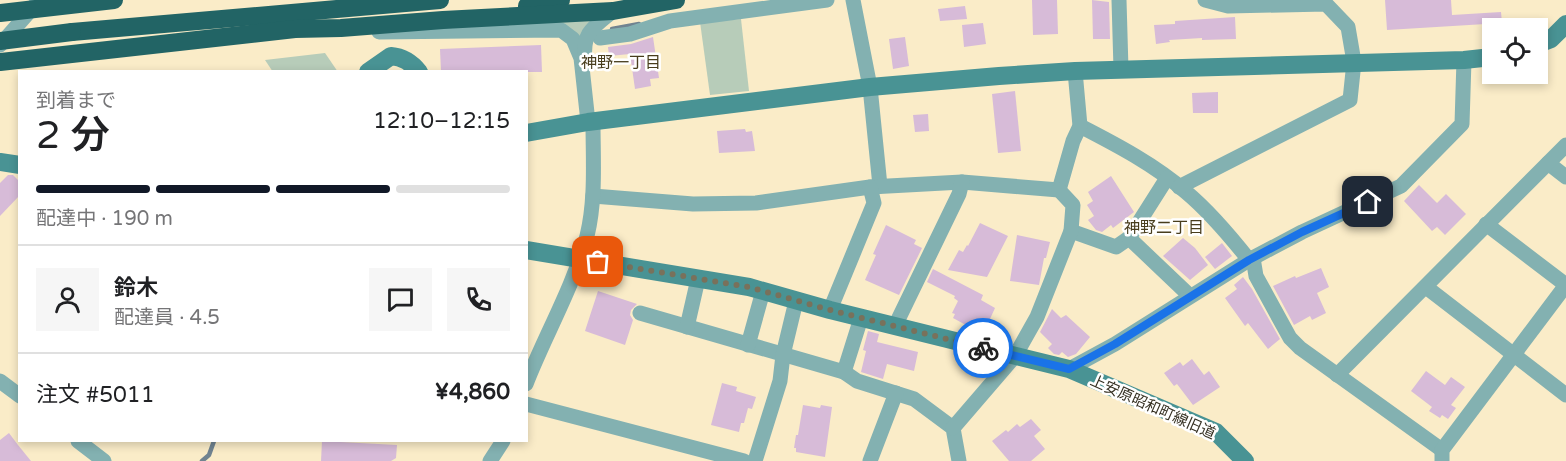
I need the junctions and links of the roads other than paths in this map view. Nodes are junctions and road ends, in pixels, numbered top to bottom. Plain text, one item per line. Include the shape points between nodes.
1 (39, 0) edge
2 (114, 0) edge
3 (440, 0) edge
4 (561, 0) edge
5 (676, 0) edge
6 (827, 0) edge
7 (854, 0) edge
8 (1119, 0) edge
9 (1205, 0) edge
10 (613, 11) junction
11 (0, 13) edge
12 (443, 20) junction
13 (1566, 24) edge
14 (341, 28) junction
15 (600, 38) dead end
16 (1548, 40) edge
17 (0, 43) edge
18 (1482, 58) edge
19 (1464, 60) junction
20 (0, 62) edge
21 (1354, 62) junction
22 (1121, 69) junction
23 (371, 70) edge
24 (417, 70) edge
25 (1075, 70) junction
26 (870, 87) junction
27 (592, 122) junction
28 (1080, 126) junction
29 (528, 133) edge
30 (1566, 145) edge
31 (0, 162) edge
32 (1548, 163) junction
33 (18, 165) edge
34 (1566, 177) edge
35 (962, 182) junction
36 (1173, 182) junction
37 (875, 186) junction
38 (1059, 190) junction
39 (593, 196) junction
40 (1486, 224) junction
41 (1071, 231) junction
42 (1129, 238) junction
43 (528, 250) edge
44 (579, 259) junction
45 (1251, 259) junction
46 (698, 279) junction
47 (1566, 285) edge
48 (1426, 287) junction
49 (763, 291) junction
50 (1190, 296) junction
51 (796, 301) junction
52 (830, 310) junction
53 (640, 313) dead end
54 (861, 318) junction
55 (895, 326) junction
56 (687, 327) junction
57 (748, 345) junction
58 (783, 355) junction
59 (1513, 355) junction
60 (1015, 356) junction
61 (1069, 369) junction
62 (844, 372) junction
63 (1337, 375) junction
64 (528, 380) edge
65 (0, 381) edge
66 (896, 393) junction
67 (18, 394) edge
68 (1566, 395) edge
69 (528, 405) edge
70 (953, 428) junction
71 (78, 442) edge
72 (502, 442) edge
73 (1442, 455) edge
74 (85, 456) edge
75 (104, 461) edge
76 (489, 461) edge
77 (744, 461) edge
78 (755, 461) edge
79 (870, 461) edge
80 (959, 461) edge
81 (1245, 461) edge

1 - 17 street
2 - 11 highway, bridge
3 - 17 highway, bridge via 72,32
4 - 12 highway
5 - 10 highway
6 - 15 street via 670,21
7 - 26 street
8 - 22 street
9 - 21 street via 1228,6 1326,4 1348,27
10 - 12 highway
10 - 27 street via 592,28 584,47
12 - 14 highway
13 - 16 street
14 - 20 highway via 295,29
14 - 27 street via 423,33 561,30 573,39 581,58
18 - 19 street
19 - 21 street
19 - 45 street via 1462,124 1401,186
21 - 22 street
21 - 36 street via 1350,100
22 - 25 street
23 - 24 street via 391,56 401,57
25 - 26 street
25 - 28 street
26 - 27 street
26 - 37 street
27 - 29 street
27 - 39 street
28 - 36 street
28 - 38 street
30 - 32 street
31 - 33 street
32 - 34 street
32 - 40 street
35 - 37 street
35 - 38 street
35 - 55 street
36 - 42 street
36 - 45 street
37 - 39 street via 756,203 693,204
37 - 52 street via 874,203
38 - 41 street via 1073,205
39 - 44 street
40 - 47 street
40 - 48 street
41 - 42 street via 1116,248
41 - 60 street via 1037,317
42 - 50 street
43 - 44 street, 上安原昭和町線旧道
44 - 46 street, 上安原昭和町線旧道
44 - 64 street
45 - 50 street
45 - 63 street via 1256,276 1290,338
46 - 49 street, 上安原昭和町線旧道
46 - 56 street
47 - 59 street
48 - 59 street
48 - 63 street
49 - 51 street, 上安原昭和町線旧道
49 - 57 street
50 - 61 street
51 - 52 street, 上安原昭和町線旧道
51 - 58 street
52 - 54 street, 上安原昭和町線旧道
53 - 56 street
54 - 55 street, 上安原昭和町線旧道
54 - 62 street
55 - 60 street, 上安原昭和町線旧道
56 - 57 street
57 - 58 street
58 - 62 street
58 - 78 street via 780,381
59 - 68 street
59 - 73 street
60 - 61 street, 上安原昭和町線旧道
60 - 70 street
61 - 81 street, 上安原昭和町線旧道 via 1216,432
62 - 66 street via 857,381
63 - 73 street
65 - 67 street
66 - 70 street via 914,399
66 - 79 street
69 - 77 street
70 - 80 street
71 - 74 street
72 - 76 street
74 - 75 street

